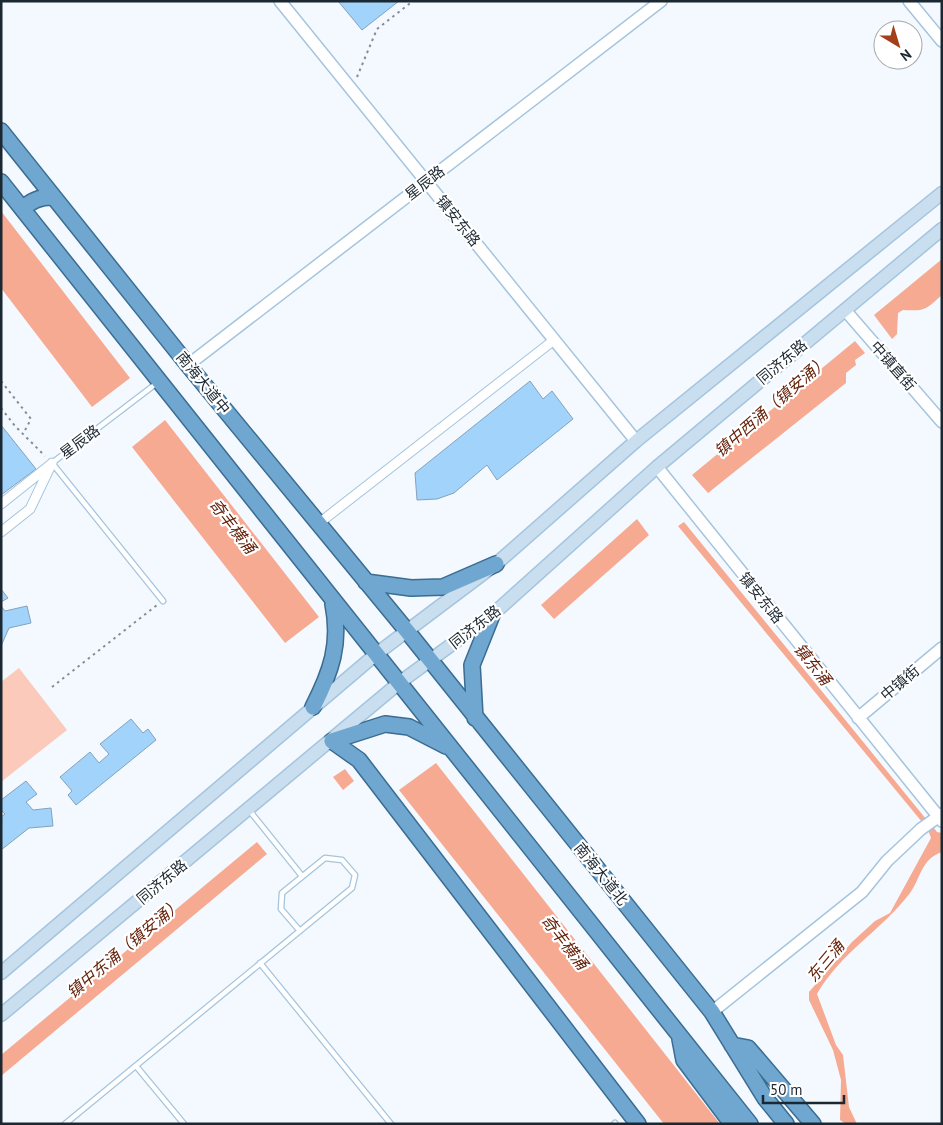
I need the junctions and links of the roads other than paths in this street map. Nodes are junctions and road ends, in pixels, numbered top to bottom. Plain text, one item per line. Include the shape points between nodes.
1 (280, 1) edge
2 (661, 1) edge
3 (909, 1) edge
4 (942, 41) edge
5 (1, 131) edge
6 (1, 182) edge
7 (426, 182) junction
8 (942, 193) edge
9 (52, 197) junction
10 (23, 209) junction
11 (942, 229) edge
12 (845, 310) junction
13 (554, 340) junction
14 (188, 365) junction
15 (159, 382) junction
16 (942, 422) edge
17 (636, 441) junction
18 (52, 463) junction
19 (656, 467) junction
20 (1, 504) edge
21 (318, 524) junction
22 (1, 532) edge
23 (496, 564) junction
24 (366, 582) junction
25 (332, 600) junction
26 (163, 601) road end
27 (492, 616) junction
28 (407, 631) junction
29 (942, 648) edge
30 (376, 654) junction
31 (431, 661) junction
32 (399, 683) junction
33 (312, 707) junction
34 (475, 718) junction
35 (858, 718) junction
36 (332, 741) junction
37 (451, 749) junction
38 (249, 810) junction
39 (940, 817) edge
40 (302, 876) junction
41 (300, 931) junction
42 (260, 963) junction
43 (1, 973) edge
44 (712, 1012) junction
45 (1, 1015) edge
46 (679, 1035) junction
47 (732, 1045) junction
48 (136, 1066) junction
49 (66, 1123) edge
50 (184, 1124) edge
51 (391, 1124) edge
52 (638, 1124) edge
53 (732, 1124) edge
54 (750, 1124) edge
55 (786, 1124) edge
56 (813, 1124) edge

1 - 7 street, 镇安东路
2 - 7 street, 星辰路
3 - 4 street
5 - 9 highway, 南海大道中
6 - 10 highway
7 - 13 street, 镇安东路
7 - 14 street, 星辰路
8 - 17 main road, 同济东路
9 - 10 highway via 41,197
9 - 14 highway, 南海大道中
10 - 15 highway
11 - 12 main road, 同济东路
12 - 16 street, 中镇直街
12 - 19 main road, 同济东路
13 - 17 street, 镇安东路
13 - 21 street
14 - 21 highway, 南海大道中
15 - 18 lane, 星辰路
15 - 25 highway
17 - 23 main road, 同济东路
18 - 20 street, 星辰路
18 - 22 street via 30,509
18 - 26 lane
19 - 27 main road, 同济东路
19 - 35 street, 镇安东路
21 - 24 highway, 南海大道中
23 - 24 highway via 443,587 411,588
23 - 28 main road, 同济东路
24 - 28 highway, 南海大道中
25 - 30 highway
25 - 33 highway via 337,624 333,659 327,679
27 - 31 main road, 同济东路
27 - 34 highway via 472,665
28 - 30 main road, 同济东路
28 - 31 highway, 南海大道北
29 - 35 street, 中镇街
30 - 32 highway
30 - 33 main road, 同济东路
31 - 32 main road, 同济东路
31 - 34 highway, 南海大道北
32 - 36 main road, 同济东路
32 - 37 highway
33 - 43 main road, 同济东路
34 - 44 highway, 南海大道北
35 - 39 street, 镇安东路
36 - 37 highway via 385,724 410,728
36 - 38 main road, 同济东路
36 - 52 highway via 359,760
37 - 46 highway
38 - 40 lane
38 - 45 main road, 同济东路
39 - 44 street via 887,861 862,892
40 - 41 lane via 282,893 281,909
40 - 41 lane via 325,858 342,860 355,875 352,888
41 - 42 lane
42 - 48 lane
42 - 51 lane
44 - 47 highway, 南海大道北
46 - 53 highway via 684,1060
46 - 54 highway
47 - 55 highway, 南海大道北 via 765,1098
47 - 56 highway via 748,1048
48 - 49 lane
48 - 50 lane

